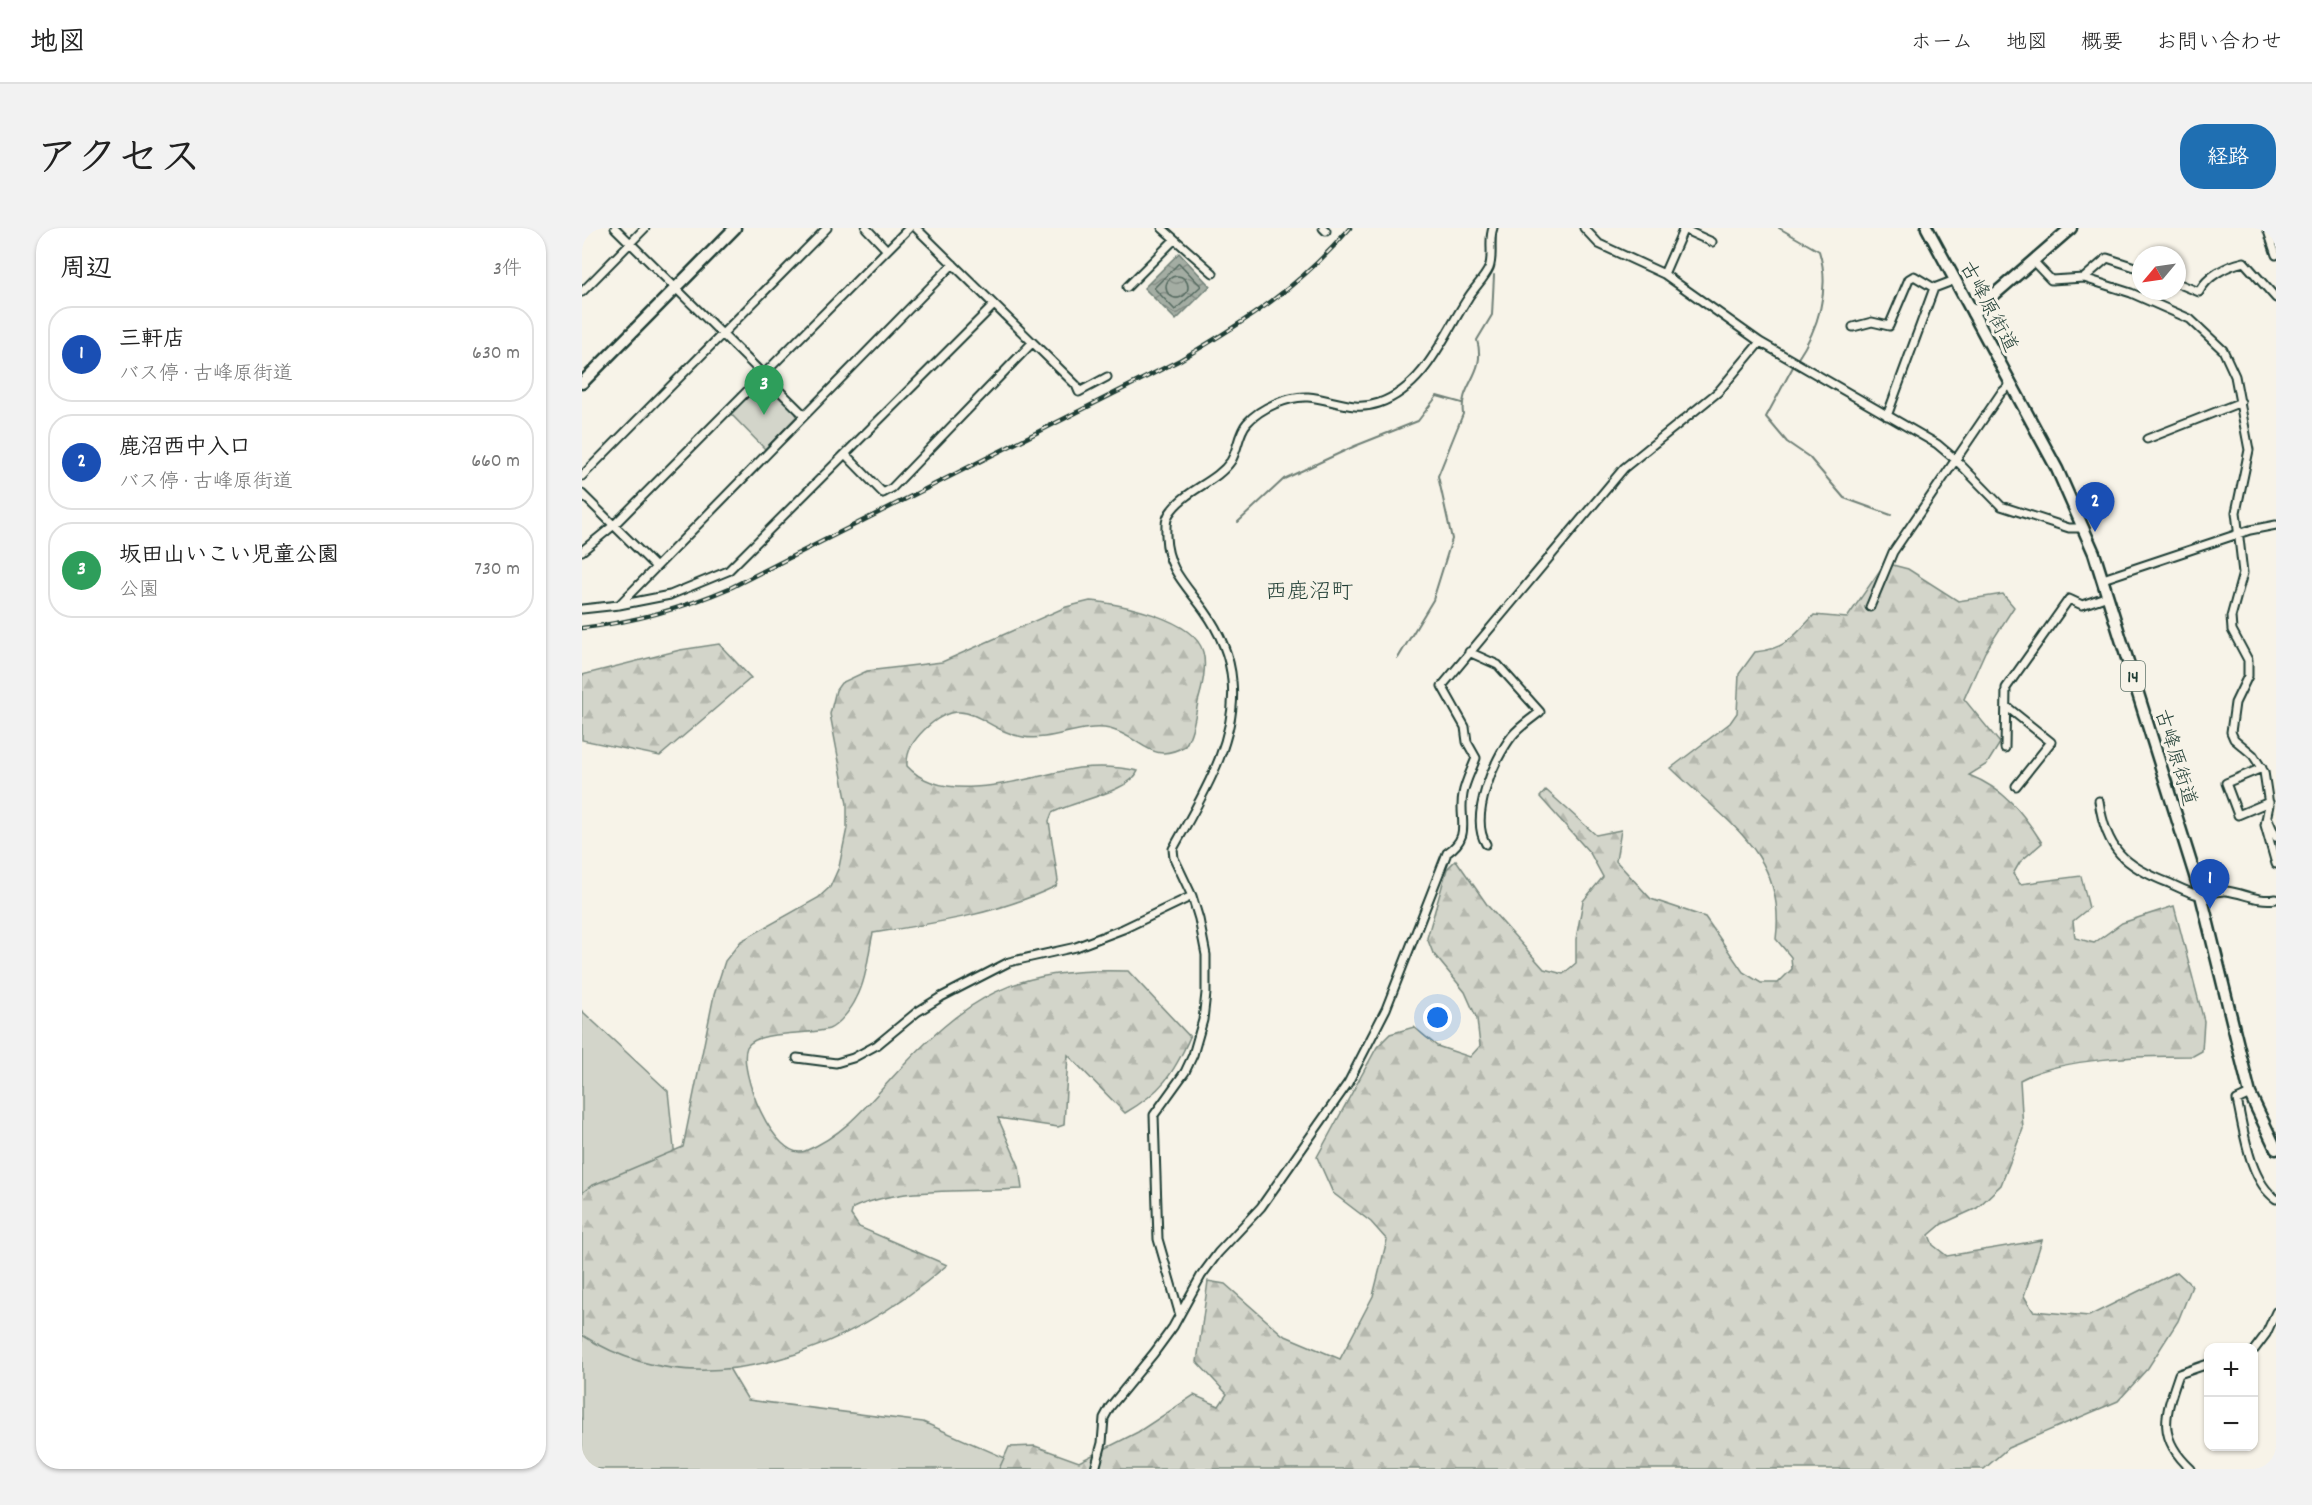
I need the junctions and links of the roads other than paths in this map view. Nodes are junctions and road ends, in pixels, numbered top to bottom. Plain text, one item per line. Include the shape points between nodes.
1 (615, 228) edge
2 (645, 228) edge
3 (735, 228) edge
4 (827, 228) edge
5 (866, 228) edge
6 (909, 228) edge
7 (916, 228) edge
8 (1162, 228) edge
9 (1493, 228) edge
10 (1584, 228) edge
11 (1927, 228) edge
12 (2072, 228) edge
13 (2267, 228) edge
14 (1683, 229) edge
15 (1174, 240) junction
16 (1712, 242) dead end
17 (630, 243) junction
18 (886, 249) junction
19 (2276, 255) edge
20 (2033, 261) junction
21 (952, 264) junction
22 (2132, 266) edge
23 (1213, 273) dead end
24 (1664, 274) junction
25 (2084, 278) junction
26 (1955, 280) junction
27 (1127, 287) dead end
28 (2186, 287) edge
29 (675, 288) junction
30 (1934, 288) junction
31 (582, 292) edge
32 (2276, 298) edge
33 (994, 305) junction
34 (1973, 313) junction
35 (1852, 327) dead end
36 (723, 334) junction
37 (1760, 342) junction
38 (1032, 343) junction
39 (764, 375) junction
40 (1107, 377) dead end
41 (582, 383) edge
42 (2011, 384) junction
43 (2241, 402) junction
44 (804, 415) junction
45 (1887, 416) junction
46 (2147, 439) dead end
47 (846, 454) junction
48 (1956, 460) junction
49 (582, 476) edge
50 (582, 494) edge
51 (614, 525) junction
52 (2276, 525) edge
53 (2084, 528) junction
54 (2237, 534) junction
55 (582, 551) edge
56 (655, 566) junction
57 (2103, 579) junction
58 (2108, 596) junction
59 (619, 605) junction
60 (1870, 607) dead end
61 (582, 609) edge
62 (1469, 652) junction
63 (2006, 706) junction
64 (2005, 748) dead end
65 (2262, 768) junction
66 (2016, 786) dead end
67 (2099, 801) dead end
68 (2269, 802) junction
69 (2267, 817) junction
70 (2276, 837) edge
71 (1486, 844) dead end
72 (2276, 864) edge
73 (2200, 895) junction
74 (1192, 896) junction
75 (2276, 899) edge
76 (797, 1058) dead end
77 (2250, 1094) junction
78 (2276, 1149) edge
79 (2276, 1198) edge
80 (1179, 1312) junction
81 (2276, 1312) edge
82 (2258, 1344) edge
83 (2204, 1365) edge
84 (1095, 1469) edge
85 (2191, 1469) edge

1 - 17 street
2 - 17 street
3 - 29 main road
4 - 36 street
5 - 18 street
6 - 18 street
7 - 21 street
8 - 15 street
9 - 74 street via 1489,268 1443,343 1408,386 1364,406 1344,406 1308,397 1274,405 1245,425 1231,460 1168,516 1166,541 1172,568 1220,637 1233,682 1230,719 1216,767 1173,849
10 - 24 street via 1599,244
11 - 26 main road, 古峰原街道 / 14
12 - 20 main road
13 - 19 street
14 - 16 street
14 - 24 street
15 - 23 street
15 - 27 street
17 - 29 street
17 - 31 street
18 - 39 street
20 - 25 street via 2051,280
20 - 34 main road
21 - 33 street
21 - 44 street
22 - 25 street via 2107,258
24 - 37 street
25 - 43 street via 2190,319 2223,350
26 - 30 street
26 - 34 main road, 古峰原街道 / 14
28 - 32 street via 2199,292 2204,281 2244,262
29 - 36 street
29 - 41 main road
30 - 35 street via 1914,276 1909,279 1889,326 1872,322
30 - 45 street
33 - 38 street
33 - 47 street
34 - 42 main road, 古峰原街道 / 14
36 - 39 street
36 - 49 street
37 - 45 street
37 - 62 street via 1718,392 1624,468
38 - 40 street via 1079,392
38 - 47 street via 892,488 883,493
39 - 44 street
39 - 51 street
42 - 48 street
42 - 53 main road, 古峰原街道 / 14
43 - 46 street
43 - 54 street via 2249,450 2236,512
44 - 56 street
45 - 48 street via 1937,444
47 - 59 street via 728,571 670,595
48 - 53 street via 2001,506 2069,528
48 - 60 street via 1893,552
50 - 51 street
51 - 55 street
51 - 56 street
52 - 54 street
53 - 57 main road, 古峰原街道 / 14
54 - 57 street
54 - 65 street via 2243,573 2231,617 2232,630 2248,660 2248,676 2235,703 2231,732
56 - 59 street
57 - 58 main road, 古峰原街道 / 14
58 - 63 street via 2082,605 2069,599 2006,688
58 - 73 main road, 古峰原街道 / 14
59 - 61 street
62 - 71 street via 1498,665 1540,711 1512,735 1497,762 1482,802 1479,823
62 - 80 street via 1442,686 1465,727 1467,742 1476,758 1463,793 1459,845 1447,853 1386,1009 1348,1083 1261,1207 1207,1268
63 - 64 street
63 - 66 street via 2051,742
65 - 68 street
65 - 68 street via 2226,783 2238,815
67 - 73 street via 2102,823 2122,859
68 - 69 street
69 - 70 street
69 - 72 street via 2265,825
73 - 75 street via 2220,891 2262,901
73 - 77 main road, 古峰原街道 / 14
74 - 76 street via 1076,947 1009,962 941,997 853,1058 836,1063
74 - 80 street via 1206,955 1203,1020 1185,1072 1154,1114 1158,1239
77 - 78 main road, 古峰原街道 / 14
77 - 79 street via 2238,1100 2246,1139 2265,1191
80 - 84 street via 1154,1353 1104,1418
81 - 82 street
83 - 85 street via 2179,1374 2167,1422 2166,1435 2175,1454

